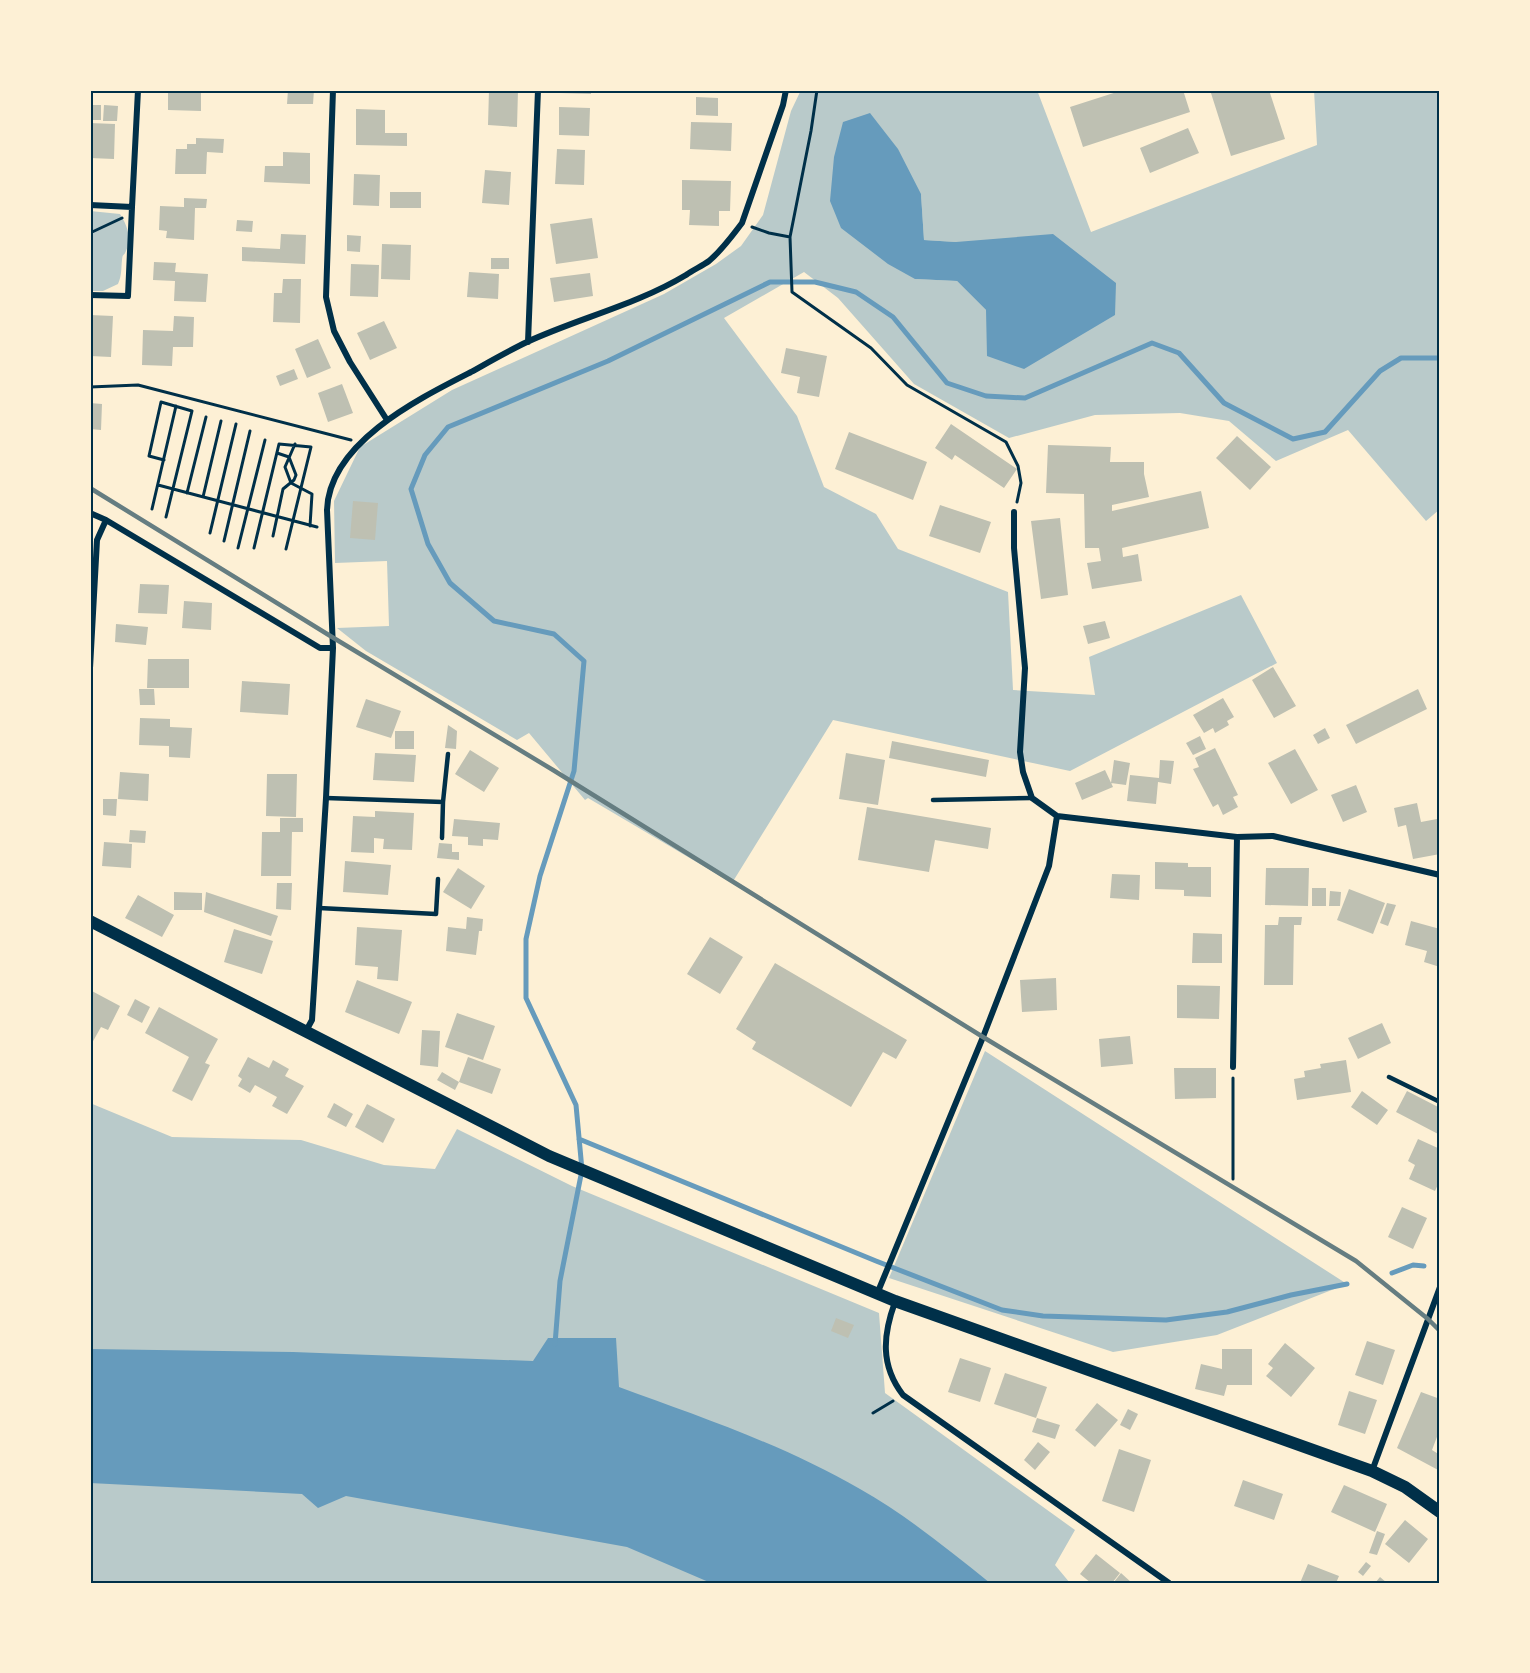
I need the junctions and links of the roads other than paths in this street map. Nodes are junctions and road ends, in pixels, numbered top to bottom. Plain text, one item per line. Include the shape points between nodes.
1 (138, 90) edge
2 (333, 90) edge
3 (538, 90) edge
4 (786, 90) edge
5 (90, 205) edge
6 (132, 207) junction
7 (90, 295) edge
8 (528, 342) junction
9 (387, 420) junction
10 (1014, 512) road end
11 (90, 513) edge
12 (106, 520) junction
13 (333, 648) junction
14 (90, 668) edge
15 (448, 754) dead end
16 (326, 798) junction
17 (1032, 798) junction
18 (933, 800) dead end
19 (443, 802) junction
20 (1057, 816) junction
21 (1237, 837) junction
22 (442, 838) dead end
23 (1440, 875) edge
24 (438, 879) dead end
25 (319, 908) junction
26 (90, 921) edge
27 (306, 1031) junction
28 (1233, 1067) road end
29 (1389, 1077) dead end
30 (1440, 1102) edge
31 (1440, 1287) edge
32 (877, 1294) junction
33 (895, 1301) junction
34 (1372, 1471) junction
35 (1440, 1512) edge
36 (1169, 1583) edge

1 - 6 street
2 - 9 street via 326,297 334,331
3 - 8 street
4 - 8 street via 742,223 709,261 660,290
5 - 6 street
6 - 7 street via 128,296
8 - 9 street
9 - 13 street via 341,468 327,498
10 - 17 street via 1024,668 1020,752
11 - 12 street
12 - 13 street via 320,648
12 - 14 street via 97,540
13 - 16 street
15 - 19 lane
16 - 19 lane
16 - 25 street
17 - 18 lane
17 - 20 street
19 - 22 lane
20 - 21 street
20 - 32 street via 1049,866
21 - 23 street via 1273,836
21 - 28 street
24 - 25 lane via 436,914
25 - 27 street via 312,1020
26 - 27 main road
27 - 32 main road via 549,1156
29 - 30 lane
31 - 34 street
32 - 33 main road
33 - 34 main road
33 - 36 street via 885,1352 890,1374 903,1395
34 - 35 main road via 1405,1487

